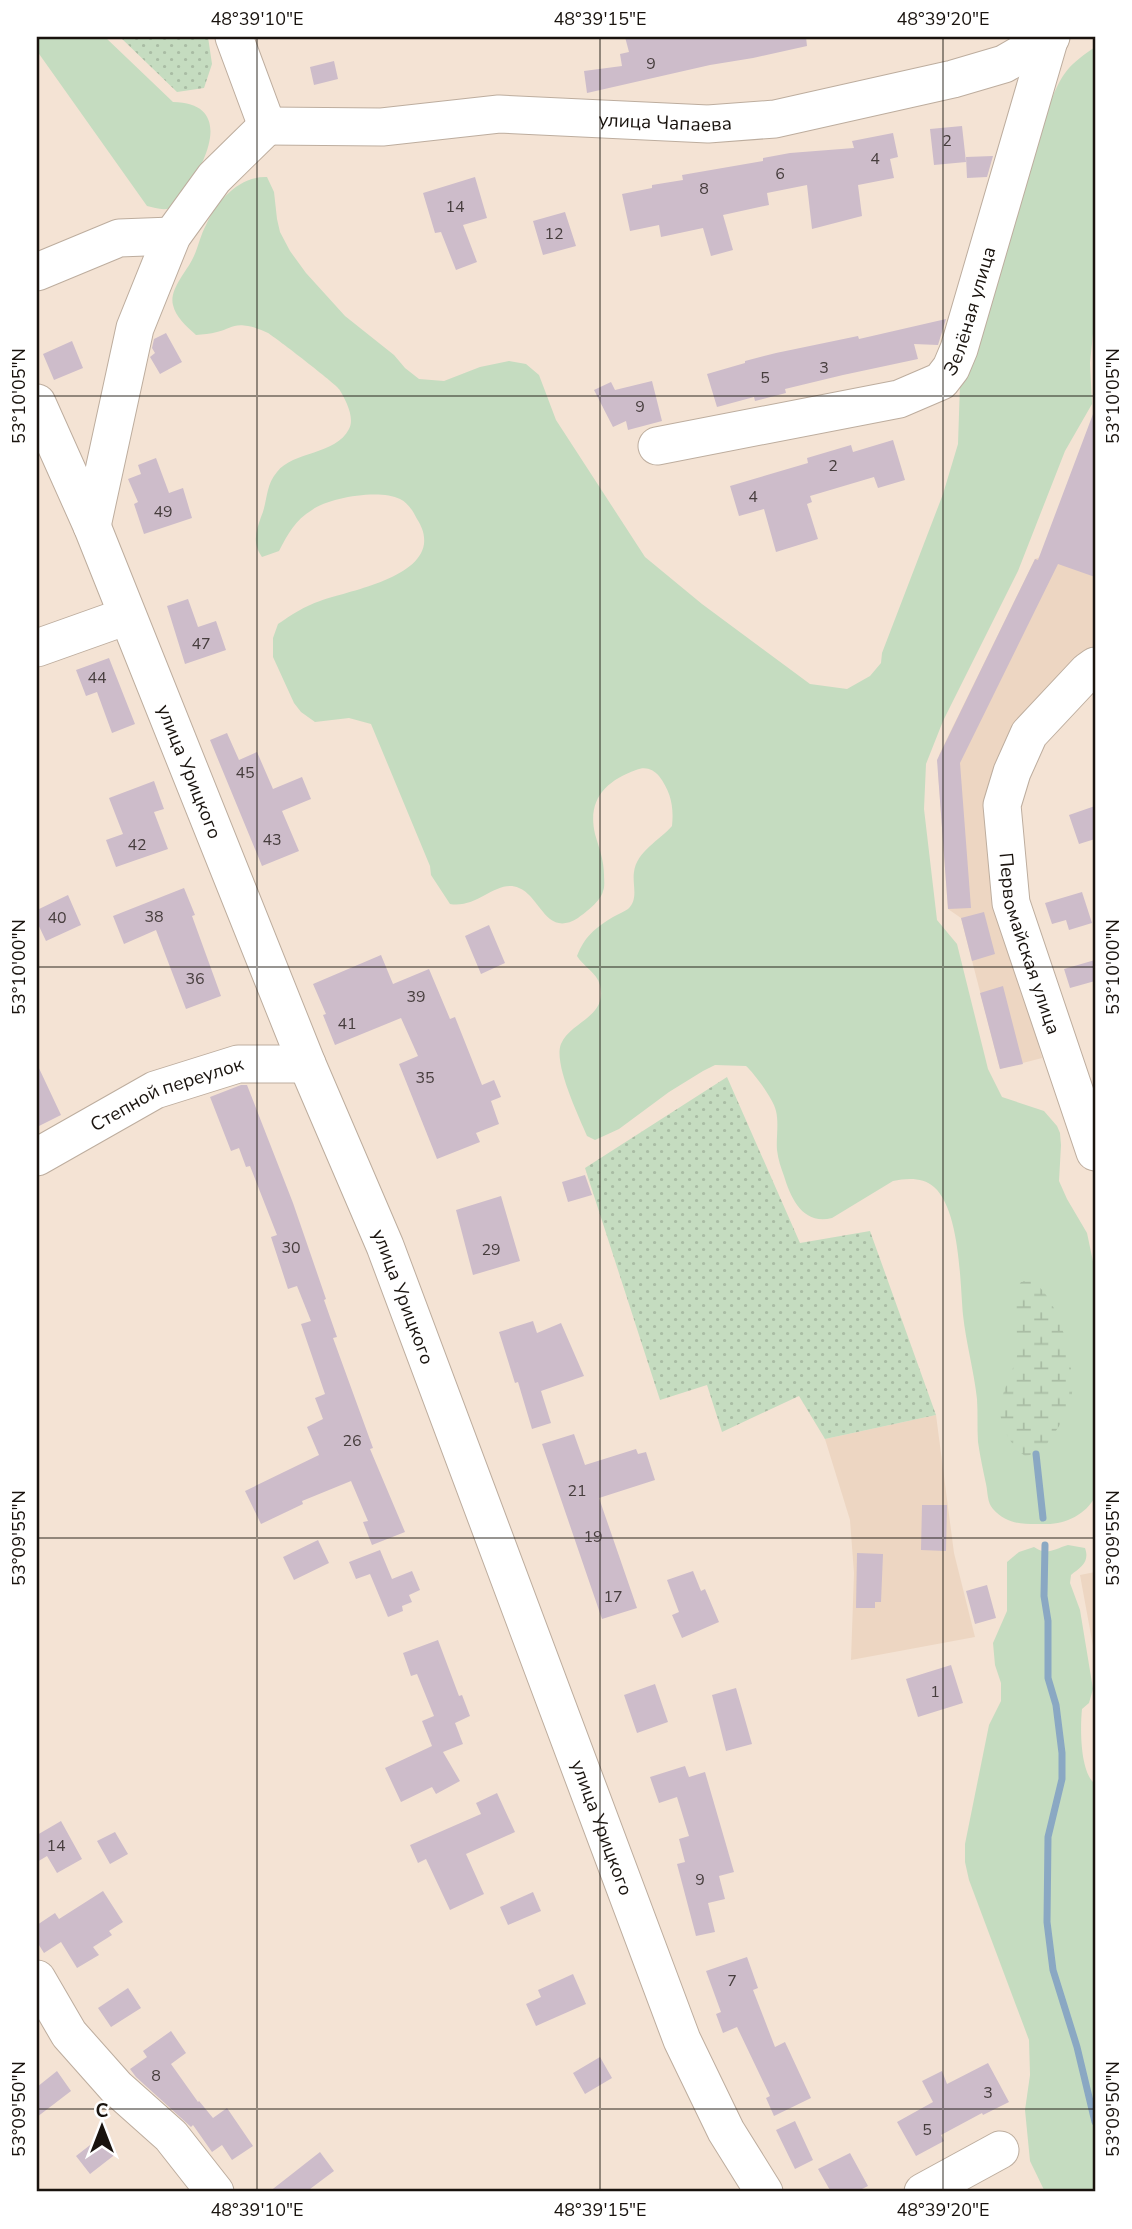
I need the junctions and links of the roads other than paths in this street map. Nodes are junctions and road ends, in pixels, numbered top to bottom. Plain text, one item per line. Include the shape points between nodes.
1 (234, 37) edge
2 (1050, 37) edge
3 (267, 126) junction
4 (172, 236) junction
5 (37, 272) edge
6 (37, 403) edge
7 (657, 446) dead end
8 (92, 526) junction
9 (127, 616) junction
10 (37, 646) edge
11 (1095, 666) edge
12 (307, 1064) junction
13 (1095, 1152) edge
14 (37, 1157) edge
15 (37, 1979) edge
16 (1000, 2150) dead end
17 (215, 2192) edge
18 (764, 2192) edge
19 (923, 2192) edge

1 - 3 street
2 - 3 street, улица Чапаева via 1004,64 775,119 708,124 499,114 382,127
2 - 7 street, Зелёная улица via 959,349 941,381 899,399
3 - 4 street via 214,178
4 - 5 street via 119,238
4 - 8 street via 135,328
6 - 8 street, улица Урицкого
8 - 9 street, улица Урицкого
9 - 10 street
9 - 12 street, улица Урицкого
11 - 13 street, Первомайская улица via 1029,734 1002,804 1011,903
12 - 14 street, Степной переулок via 237,1064 156,1090
12 - 18 street, улица Урицкого via 385,1246 681,2040 726,2131
15 - 17 street via 69,2034 116,2087 171,2136
16 - 19 street

